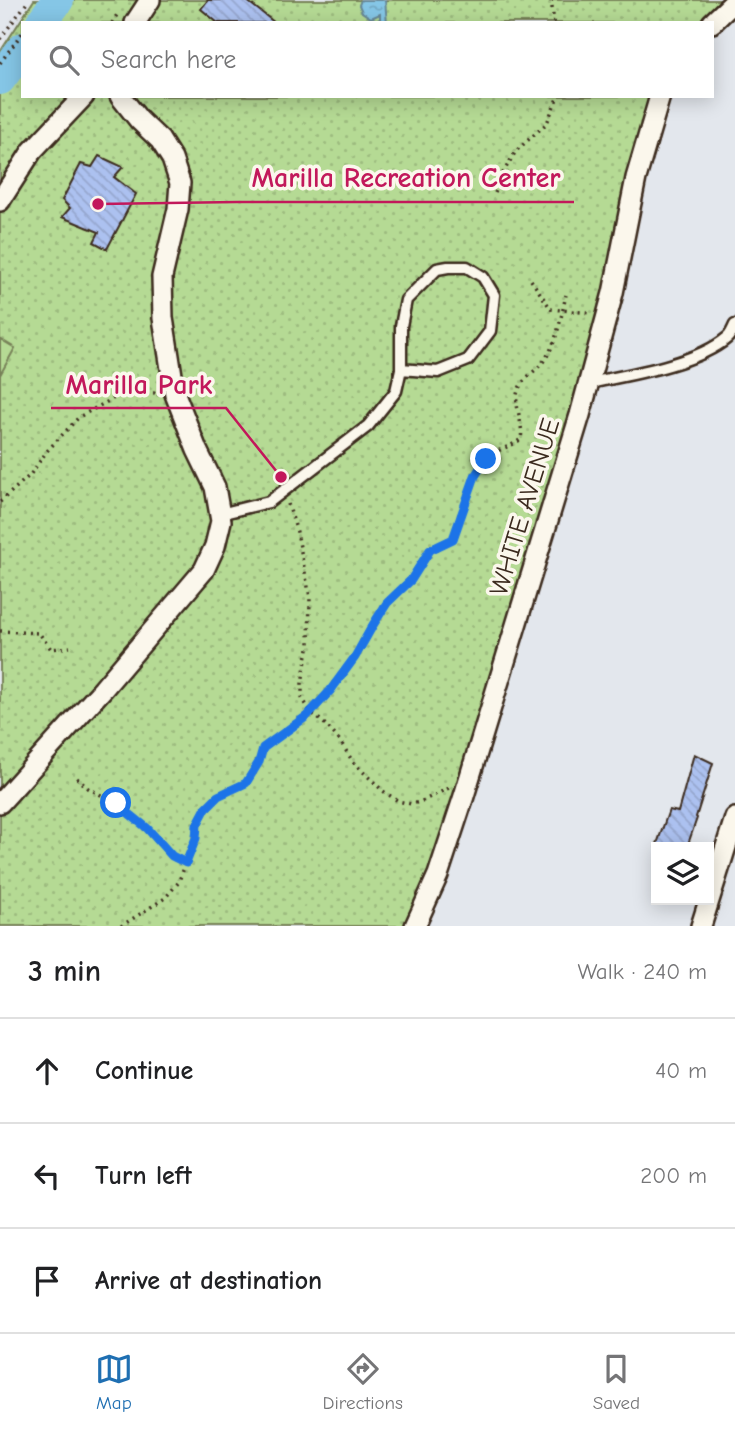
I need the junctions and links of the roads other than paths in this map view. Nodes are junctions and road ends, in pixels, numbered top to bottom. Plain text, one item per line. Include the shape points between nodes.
1 (150, 0) edge
2 (735, 1) edge
3 (136, 21) edge
4 (714, 21) edge
5 (82, 98) edge
6 (122, 98) edge
7 (659, 98) edge
8 (0, 201) edge
9 (735, 324) edge
10 (401, 369) junction
11 (589, 383) junction
12 (220, 514) junction
13 (0, 803) edge
14 (735, 818) edge
15 (415, 926) edge
16 (701, 926) edge

1 - 3 street
2 - 4 street
5 - 8 street via 32,151
6 - 12 street via 159,140 180,183 162,277 164,331 175,394 215,487
7 - 11 street, WHITE AVENUE via 636,178
9 - 11 lane via 729,337 698,356
10 - 10 lane via 406,300 437,268 467,267 483,277 494,295 490,331 468,360 438,372
10 - 12 lane via 396,391 368,426 269,502
11 - 15 street, WHITE AVENUE via 471,773 438,875
12 - 13 street via 215,546 204,570
14 - 16 street

